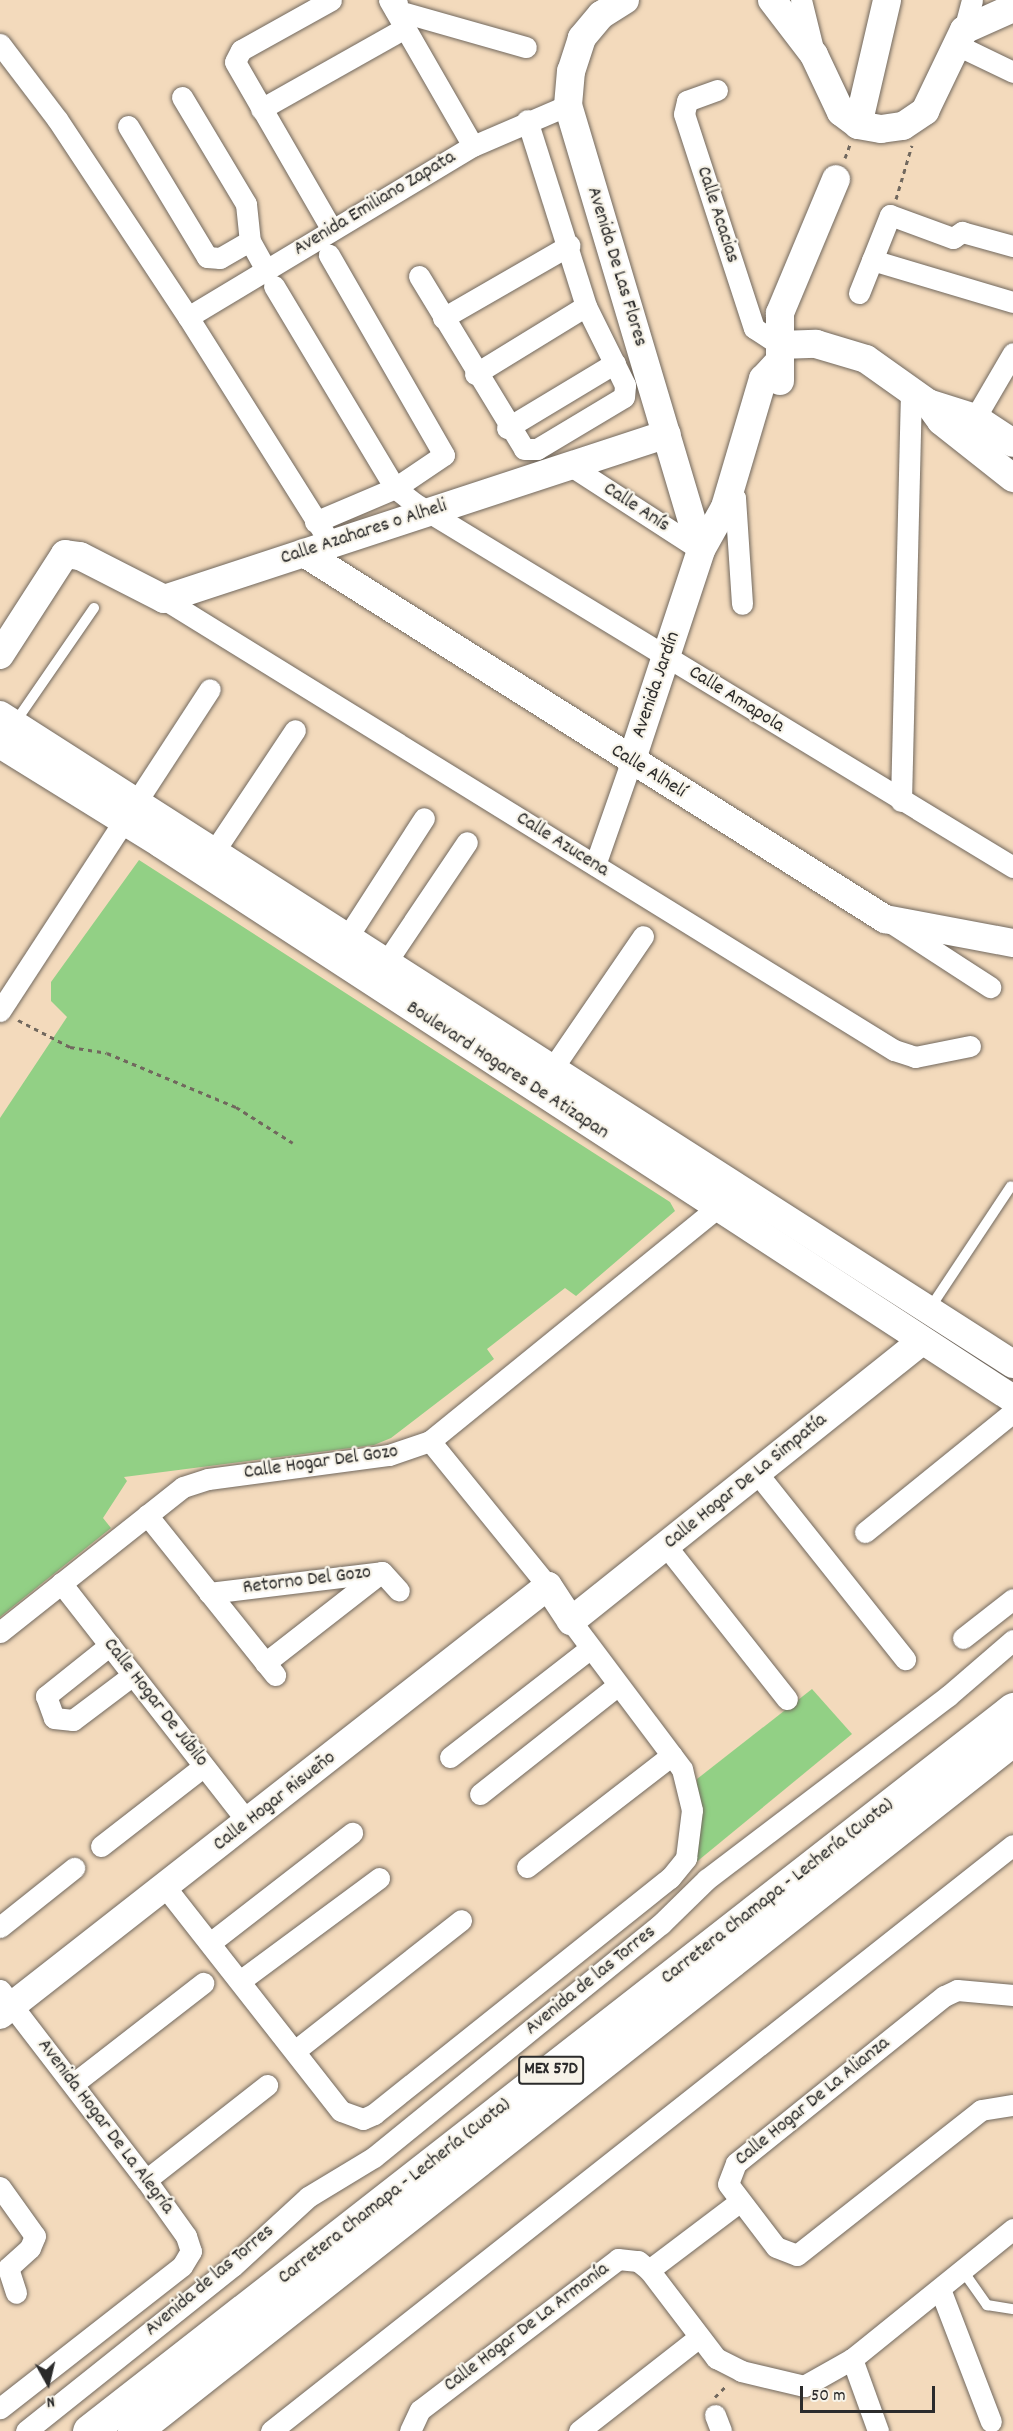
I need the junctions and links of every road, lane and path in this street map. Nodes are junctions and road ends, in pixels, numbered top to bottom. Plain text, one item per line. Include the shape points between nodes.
1 (332, 0) edge
2 (625, 0) edge
3 (772, 0) edge
4 (801, 0) edge
5 (887, 0) edge
6 (972, 0) edge
7 (1013, 8) edge
8 (397, 9) edge
9 (961, 38) junction
10 (0, 44) edge
11 (526, 47) dead end
12 (814, 55) junction
13 (1013, 72) edge
14 (717, 90) dead end
15 (182, 97) dead end
16 (568, 105) junction
17 (261, 109) junction
18 (916, 119) junction
19 (527, 120) junction
20 (858, 125) junction
21 (128, 126) dead end
22 (473, 146) junction
23 (836, 179) joint
24 (890, 215) junction
25 (332, 230) junction
26 (250, 241) junction
27 (570, 246) junction
28 (1013, 246) edge
29 (329, 255) dead end
30 (872, 260) junction
31 (419, 276) dead end
32 (270, 278) junction
33 (859, 292) dead end
34 (1013, 302) edge
35 (586, 306) junction
36 (188, 317) junction
37 (443, 318) junction
38 (1013, 353) edge
39 (779, 354) junction
40 (615, 363) junction
41 (475, 374) junction
42 (920, 396) junction
43 (975, 418) junction
44 (507, 428) junction
45 (667, 434) junction
46 (1013, 442) edge
47 (571, 466) junction
48 (1013, 478) edge
49 (395, 488) junction
50 (729, 499) junction
51 (430, 512) junction
52 (323, 533) junction
53 (701, 550) junction
54 (304, 553) junction
55 (164, 599) junction
56 (742, 604) dead end
57 (94, 608) dead end
58 (0, 655) edge
59 (667, 657) junction
60 (210, 689) dead end
61 (5, 728) edge
62 (295, 730) dead end
63 (631, 762) junction
64 (901, 801) junction
65 (130, 811) junction
66 (424, 818) dead end
67 (467, 842) dead end
68 (215, 850) junction
69 (595, 865) junction
70 (1013, 867) edge
71 (885, 919) junction
72 (348, 936) junction
73 (643, 936) dead end
74 (1013, 943) edge
75 (387, 961) junction
76 (990, 987) dead end
77 (0, 1011) edge
78 (970, 1046) dead end
79 (552, 1069) junction
80 (293, 1143) dead end
81 (1011, 1186) dead end
82 (717, 1208) junction
83 (842, 1253) junction
84 (827, 1278) junction
85 (930, 1309) junction
86 (921, 1342) junction
87 (1013, 1364) edge
88 (1013, 1400) edge
89 (1013, 1412) edge
90 (430, 1441) junction
91 (757, 1473) junction
92 (147, 1515) junction
93 (865, 1532) dead end
94 (666, 1546) junction
95 (382, 1572) junction
96 (61, 1583) junction
97 (548, 1586) junction
98 (399, 1590) dead end
99 (209, 1593) junction
100 (1013, 1599) edge
101 (571, 1621) junction
102 (0, 1632) edge
103 (963, 1638) dead end
104 (1013, 1640) edge
105 (110, 1645) junction
106 (589, 1649) junction
107 (905, 1659) dead end
108 (133, 1675) junction
109 (618, 1685) junction
110 (787, 1699) dead end
111 (1013, 1709) edge
112 (1013, 1739) edge
113 (672, 1755) junction
114 (450, 1757) dead end
115 (204, 1766) junction
116 (480, 1794) dead end
117 (248, 1822) junction
118 (352, 1833) dead end
119 (1013, 1845) edge
120 (101, 1846) dead end
121 (527, 1867) dead end
122 (74, 1868) dead end
123 (379, 1878) dead end
124 (166, 1888) junction
125 (461, 1920) dead end
126 (0, 1927) edge
127 (210, 1943) junction
128 (240, 1981) junction
129 (203, 1983) dead end
130 (1013, 1995) edge
131 (4, 2003) edge
132 (296, 2050) junction
133 (73, 2084) junction
134 (267, 2085) dead end
135 (1013, 2105) edge
136 (146, 2180) junction
137 (0, 2187) edge
138 (739, 2202) junction
139 (1013, 2229) edge
140 (649, 2270) junction
141 (963, 2271) junction
142 (940, 2289) junction
143 (16, 2293) dead end
144 (1013, 2309) edge
145 (698, 2338) junction
146 (852, 2359) junction
147 (741, 2371) junction
148 (0, 2408) edge
149 (991, 2422) dead end
150 (718, 2423) edge
151 (411, 2425) edge
152 (26, 2431) edge
153 (89, 2431) edge
154 (134, 2431) edge
155 (271, 2431) edge
156 (579, 2431) edge
157 (878, 2431) edge

1 - 17 street via 236,55 236,69
2 - 16 street, Avenida De Las Flores via 601,15 582,38 571,71
3 - 12 street
4 - 12 street
5 - 20 street
6 - 9 street
7 - 9 street
8 - 11 street
8 - 17 street
8 - 22 street
9 - 13 street
9 - 18 street via 938,89
10 - 36 street via 57,119
12 - 20 street via 841,112
14 - 39 street, Calle Acacias via 687,101 684,114 754,328
15 - 26 street via 246,204
16 - 19 street, Avenida Emiliano Zapata
16 - 45 street, Avenida De Las Flores
17 - 25 street
18 - 20 street via 881,129
18 - 24 path via 910,159
19 - 22 street, Avenida Emiliano Zapata
19 - 27 street
20 - 23 path
21 - 26 street via 207,257 220,258
22 - 25 street, Avenida Emiliano Zapata
23 - 39 street, Avenida Jardín via 780,313
24 - 28 street via 953,238 962,232
24 - 30 street
25 - 32 street, Avenida Emiliano Zapata
26 - 32 street
27 - 35 street
27 - 37 street
29 - 49 street via 443,448 440,463
30 - 33 street
30 - 34 street
31 - 37 street
32 - 36 street, Avenida Emiliano Zapata
32 - 49 street
35 - 40 street
35 - 41 street
36 - 52 street
37 - 41 street
38 - 43 street
39 - 42 street via 837,348 866,359
39 - 50 street, Avenida Jardín via 780,388
40 - 44 street
40 - 44 street via 626,391 620,402 531,451
41 - 44 street
42 - 43 street
42 - 48 street via 953,432
42 - 64 street
43 - 46 street
45 - 47 street, Calle Azahares o Alheli
45 - 53 street, Avenida De Las Flores
47 - 51 street, Calle Azahares o Alheli
47 - 53 street, Calle Anís
49 - 51 street, Calle Amapola
49 - 52 street
50 - 53 street, Avenida Jardín
50 - 56 street
51 - 52 street, Calle Azahares o Alheli
51 - 59 street, Calle Amapola
52 - 54 street, Calle Azahares o Alheli
53 - 59 street, Avenida Jardín
54 - 55 street, Calle Azahares o Alheli
54 - 63 street, Calle Alhelí
55 - 58 street via 80,556 65,554
55 - 69 street, Calle Azucena
57 - 61 lane
59 - 63 street, Avenida Jardín
59 - 64 street, Calle Amapola
60 - 65 street
61 - 65 street, Boulevard Hogares De Atizapan
62 - 68 street
63 - 69 street, Avenida Jardín
63 - 71 street, Calle Alhelí
64 - 70 street, Calle Amapola
65 - 68 street, Boulevard Hogares De Atizapan
65 - 77 street
65 - 82 street, Boulevard Hogares De Atizapan
66 - 72 street
67 - 75 street
68 - 72 street, Boulevard Hogares De Atizapan
69 - 78 street, Calle Azucena via 894,1050 915,1057
71 - 74 street, Calle Alhelí
71 - 76 street
72 - 75 street, Boulevard Hogares De Atizapan
73 - 79 street
75 - 79 street, Boulevard Hogares De Atizapan
77 - 80 path via 70,1047 107,1053 236,1107
79 - 83 street, Boulevard Hogares De Atizapan
81 - 85 lane
82 - 84 street, Boulevard Hogares De Atizapan
82 - 90 street, Calle Hogar Del Gozo
83 - 84 street
83 - 85 street, Boulevard Hogares De Atizapan
84 - 86 street, Boulevard Hogares De Atizapan
85 - 87 street, Boulevard Hogares De Atizapan
86 - 88 street, Boulevard Hogares De Atizapan
86 - 91 street, Calle Hogar De La Simpatía
89 - 93 street
90 - 92 street, Calle Hogar Del Gozo via 389,1455 208,1479 183,1487
90 - 97 street
91 - 94 street, Calle Hogar De La Simpatía
91 - 107 street
92 - 96 street, Calle Hogar Del Gozo
92 - 99 street, Retorno Del Gozo
94 - 101 street, Calle Hogar De La Simpatía
94 - 110 street
95 - 98 street
95 - 99 street, Retorno Del Gozo
95 - 99 street, Retorno Del Gozo via 270,1669
96 - 102 street, Calle Hogar Del Gozo
96 - 105 street, Calle Hogar De Júbilo
97 - 101 street
97 - 117 street, Calle Hogar Risueño
100 - 103 street
101 - 106 street
104 - 152 street, Avenida de las Torres via 948,1696 706,1879 661,1924 374,2157 308,2198 233,2266
105 - 108 street, Calle Hogar De Júbilo
105 - 108 street via 46,1696 54,1718 73,1720
106 - 109 street
106 - 114 street
108 - 115 street, Calle Hogar De Júbilo
109 - 113 street
109 - 116 street
111 - 153 highway, Carretera Chamapa - Lechería (Cuota) / MEX 57D
112 - 154 highway, Carretera Chamapa - Lechería (Cuota) / MEX 57D
113 - 121 street
113 - 132 street via 691,1789 692,1810 686,1858 670,1878 374,2114 351,2118 341,2110
115 - 117 street, Calle Hogar De Júbilo
115 - 120 street
117 - 124 street, Calle Hogar Risueño
118 - 127 street
119 - 155 street
122 - 126 street
123 - 128 street
124 - 127 street
124 - 131 street, Calle Hogar Risueño
125 - 132 street
127 - 128 street
128 - 132 street
129 - 133 street
130 - 138 street, Calle Hogar De La Alianza via 964,1990 944,1996 735,2163 728,2184
131 - 133 street, Avenida Hogar De La Alegría
133 - 136 street, Avenida Hogar De La Alegría
134 - 136 street
135 - 138 street, Calle Hogar De La Alianza via 981,2110 797,2254 776,2247
136 - 148 street, Avenida Hogar De La Alegría via 186,2236 191,2251 182,2266
137 - 143 street via 35,2235 30,2248 8,2268
138 - 140 street
139 - 141 street
140 - 145 street
140 - 151 street, Calle Hogar De La Armonía via 628,2258 609,2264
141 - 142 street
141 - 144 lane via 987,2305
142 - 146 street
142 - 149 street
145 - 147 street via 717,2358
145 - 156 street
146 - 147 street via 804,2386
146 - 157 street
147 - 150 path via 708,2405

